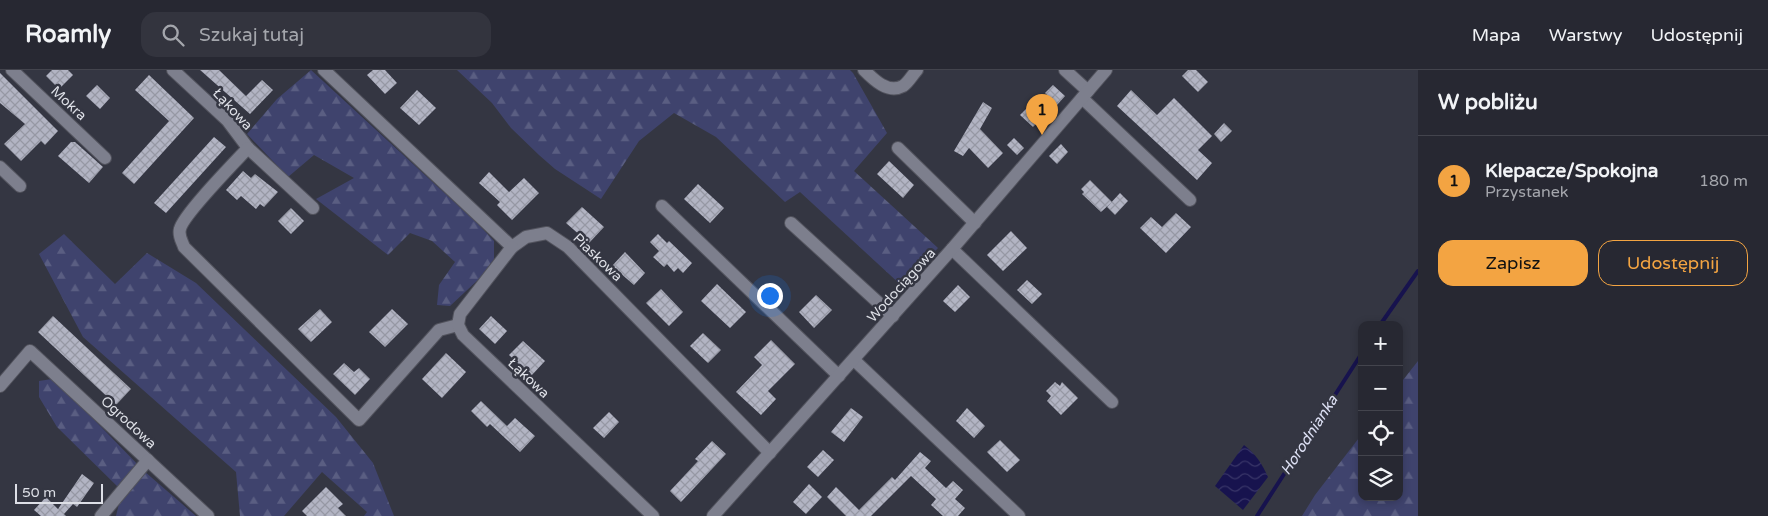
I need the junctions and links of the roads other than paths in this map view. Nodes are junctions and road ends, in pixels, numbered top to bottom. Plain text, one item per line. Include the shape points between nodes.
1 (12, 70) edge
2 (173, 70) edge
3 (324, 70) edge
4 (864, 70) edge
5 (917, 70) edge
6 (1065, 70) edge
7 (1106, 70) edge
8 (1085, 95) junction
9 (248, 148) junction
10 (898, 148) dead end
11 (105, 158) dead end
12 (3, 174) edge
13 (20, 186) dead end
14 (1190, 200) dead end
15 (662, 206) dead end
16 (313, 208) dead end
17 (791, 223) dead end
18 (975, 223) junction
19 (512, 247) junction
20 (952, 249) junction
21 (893, 316) junction
22 (458, 325) junction
23 (854, 360) junction
24 (839, 376) junction
25 (0, 386) edge
26 (1112, 402) dead end
27 (770, 453) junction
28 (148, 460) junction
29 (101, 516) edge
30 (208, 516) edge
31 (653, 516) edge
32 (713, 516) edge
33 (1019, 516) edge

1 - 11 street, Mokra
2 - 9 street, Łąkowa via 226,120
3 - 19 street
4 - 5 street via 889,88 904,86
6 - 8 street
7 - 8 street, Wodociągowa
8 - 14 street
8 - 18 street, Wodociągowa
9 - 16 street, Łąkowa
9 - 22 street via 180,227 184,247 359,420 439,330
10 - 18 street
12 - 13 street
15 - 24 street
17 - 21 street
18 - 20 street, Wodociągowa
19 - 22 street via 460,314
19 - 27 street, Piaskowa via 526,237 547,233 568,246
20 - 21 street, Wodociągowa
20 - 26 street
21 - 23 street, Wodociągowa
22 - 31 street, Łąkowa via 462,335
23 - 24 street, Wodociągowa
23 - 33 street
24 - 27 street, Wodociągowa
25 - 28 street, Ogrodowa via 30,351
27 - 32 street, Wodociągowa
28 - 29 street
28 - 30 street, Ogrodowa

